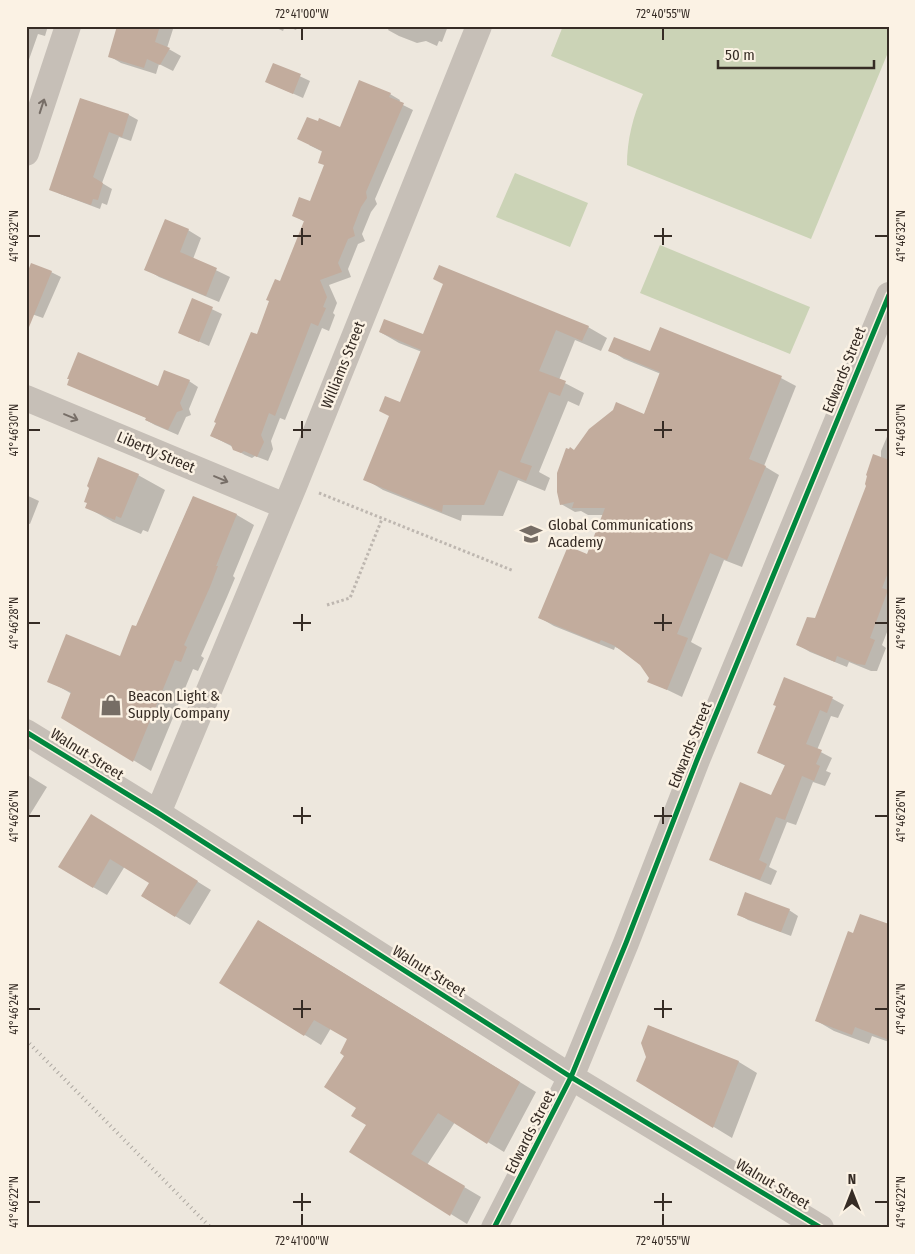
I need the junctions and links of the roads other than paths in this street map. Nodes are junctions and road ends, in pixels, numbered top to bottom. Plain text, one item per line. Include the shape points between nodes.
1 (68, 26) edge
2 (479, 26) edge
3 (26, 152) edge
4 (889, 295) edge
5 (26, 398) edge
6 (285, 506) junction
7 (26, 732) edge
8 (158, 813) junction
9 (572, 1077) junction
10 (494, 1228) edge
11 (821, 1228) edge

3 -> 1 street
2 - 6 street, Williams Street
4 - 9 street, Edwards Street via 697,760
5 -> 6 street, Liberty Street
6 - 8 street, Williams Street
7 - 8 street, Walnut Street
8 - 9 street, Walnut Street
9 - 10 street, Edwards Street
9 - 11 street, Walnut Street

